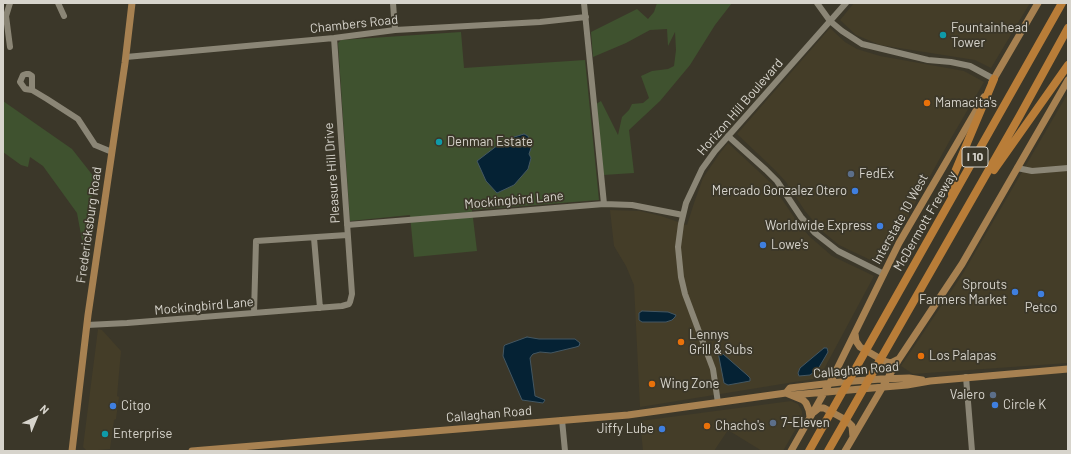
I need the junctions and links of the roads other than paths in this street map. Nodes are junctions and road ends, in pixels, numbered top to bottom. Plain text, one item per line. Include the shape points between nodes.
1 (10, 3) edge
2 (58, 3) edge
3 (132, 3) edge
4 (393, 3) edge
5 (584, 3) edge
6 (817, 3) edge
7 (846, 3) edge
8 (1038, 3) edge
9 (1062, 3) edge
10 (64, 16) dead end
11 (586, 17) junction
12 (830, 21) junction
13 (1068, 28) edge
14 (395, 30) junction
15 (334, 38) junction
16 (10, 47) dead end
17 (126, 57) junction
18 (1068, 65) edge
19 (994, 79) junction
20 (1068, 80) edge
21 (32, 90) dead end
22 (728, 136) junction
23 (112, 152) junction
24 (1017, 168) junction
25 (1068, 168) edge
26 (952, 198) junction
27 (604, 204) junction
28 (683, 216) junction
29 (963, 216) junction
30 (347, 225) junction
31 (347, 235) junction
32 (314, 238) junction
33 (884, 274) junction
34 (347, 305) joint
35 (320, 308) junction
36 (254, 313) junction
37 (87, 324) junction
38 (855, 334) junction
39 (896, 361) junction
40 (1068, 369) edge
41 (966, 377) junction
42 (909, 378) junction
43 (884, 379) junction
44 (930, 381) junction
45 (829, 388) junction
46 (879, 388) junction
47 (789, 394) junction
48 (718, 403) junction
49 (814, 413) junction
50 (562, 420) junction
51 (853, 433) junction
52 (72, 451) edge
53 (192, 451) edge
54 (565, 451) edge
55 (791, 451) edge
56 (808, 451) edge
57 (828, 451) edge
58 (845, 451) edge
59 (972, 451) edge

1 - 16 street via 6,16
2 - 10 street
3 - 17 main road, Fredericksburg Road
4 - 14 street
5 - 11 street
6 - 12 street
7 - 12 street, Horizon Hill Boulevard
8 - 19 main road, Interstate 10 West
9 - 26 highway, McDermott Freeway / I 10
11 - 14 street, Chambers Road
11 - 27 street
12 - 19 street via 862,44 928,60 970,66
12 - 22 street, Horizon Hill Boulevard
13 - 29 highway, I 10
14 - 15 street, Chambers Road
15 - 17 street, Chambers Road
15 - 30 street, Pleasure Hill Drive
17 - 23 main road, Fredericksburg Road
18 - 29 highway
19 - 26 highway via 952,179
19 - 33 main road, Interstate 10 West via 944,163
20 - 24 main road
21 - 23 street via 78,119 95,145
22 - 28 street, Horizon Hill Boulevard via 702,169 689,195
22 - 33 street via 777,181 815,233 838,251
23 - 37 main road, Fredericksburg Road
24 - 25 street via 1032,171
24 - 39 main road via 954,276
26 - 56 highway, McDermott Freeway / I 10
27 - 28 street, Mockingbird Lane via 637,205
27 - 30 street, Mockingbird Lane
28 - 48 street, Horizon Hill Boulevard via 678,247 681,277 713,369
29 - 57 highway, I 10
30 - 31 street, Pleasure Hill Drive
31 - 32 street
31 - 34 street, Pleasure Hill Drive via 352,294
32 - 35 street
32 - 36 street via 256,241
33 - 38 main road, Interstate 10 West
34 - 35 street, Mockingbird Lane
35 - 36 street, Mockingbird Lane
36 - 37 street, Mockingbird Lane
37 - 52 main road, Fredericksburg Road
38 - 39 main road via 860,347 884,361
38 - 45 main road, Interstate 10 West
39 - 42 main road via 899,373
39 - 43 main road
40 - 41 main road, Callaghan Road
41 - 44 main road, Callaghan Road
41 - 59 street
42 - 43 main road, Callaghan Road
42 - 44 main road, Callaghan Road
43 - 45 main road, Callaghan Road
43 - 46 main road
44 - 46 main road, Callaghan Road
45 - 46 main road, Callaghan Road
45 - 47 main road, Callaghan Road via 790,388
45 - 49 main road, Interstate 10 West
46 - 51 main road
47 - 48 main road, Callaghan Road
47 - 49 main road via 803,400
48 - 50 main road, Callaghan Road via 628,415
49 - 51 main road via 827,409 846,420 852,426
49 - 55 main road, Interstate 10 West
50 - 53 main road, Callaghan Road
50 - 54 street
51 - 58 main road

